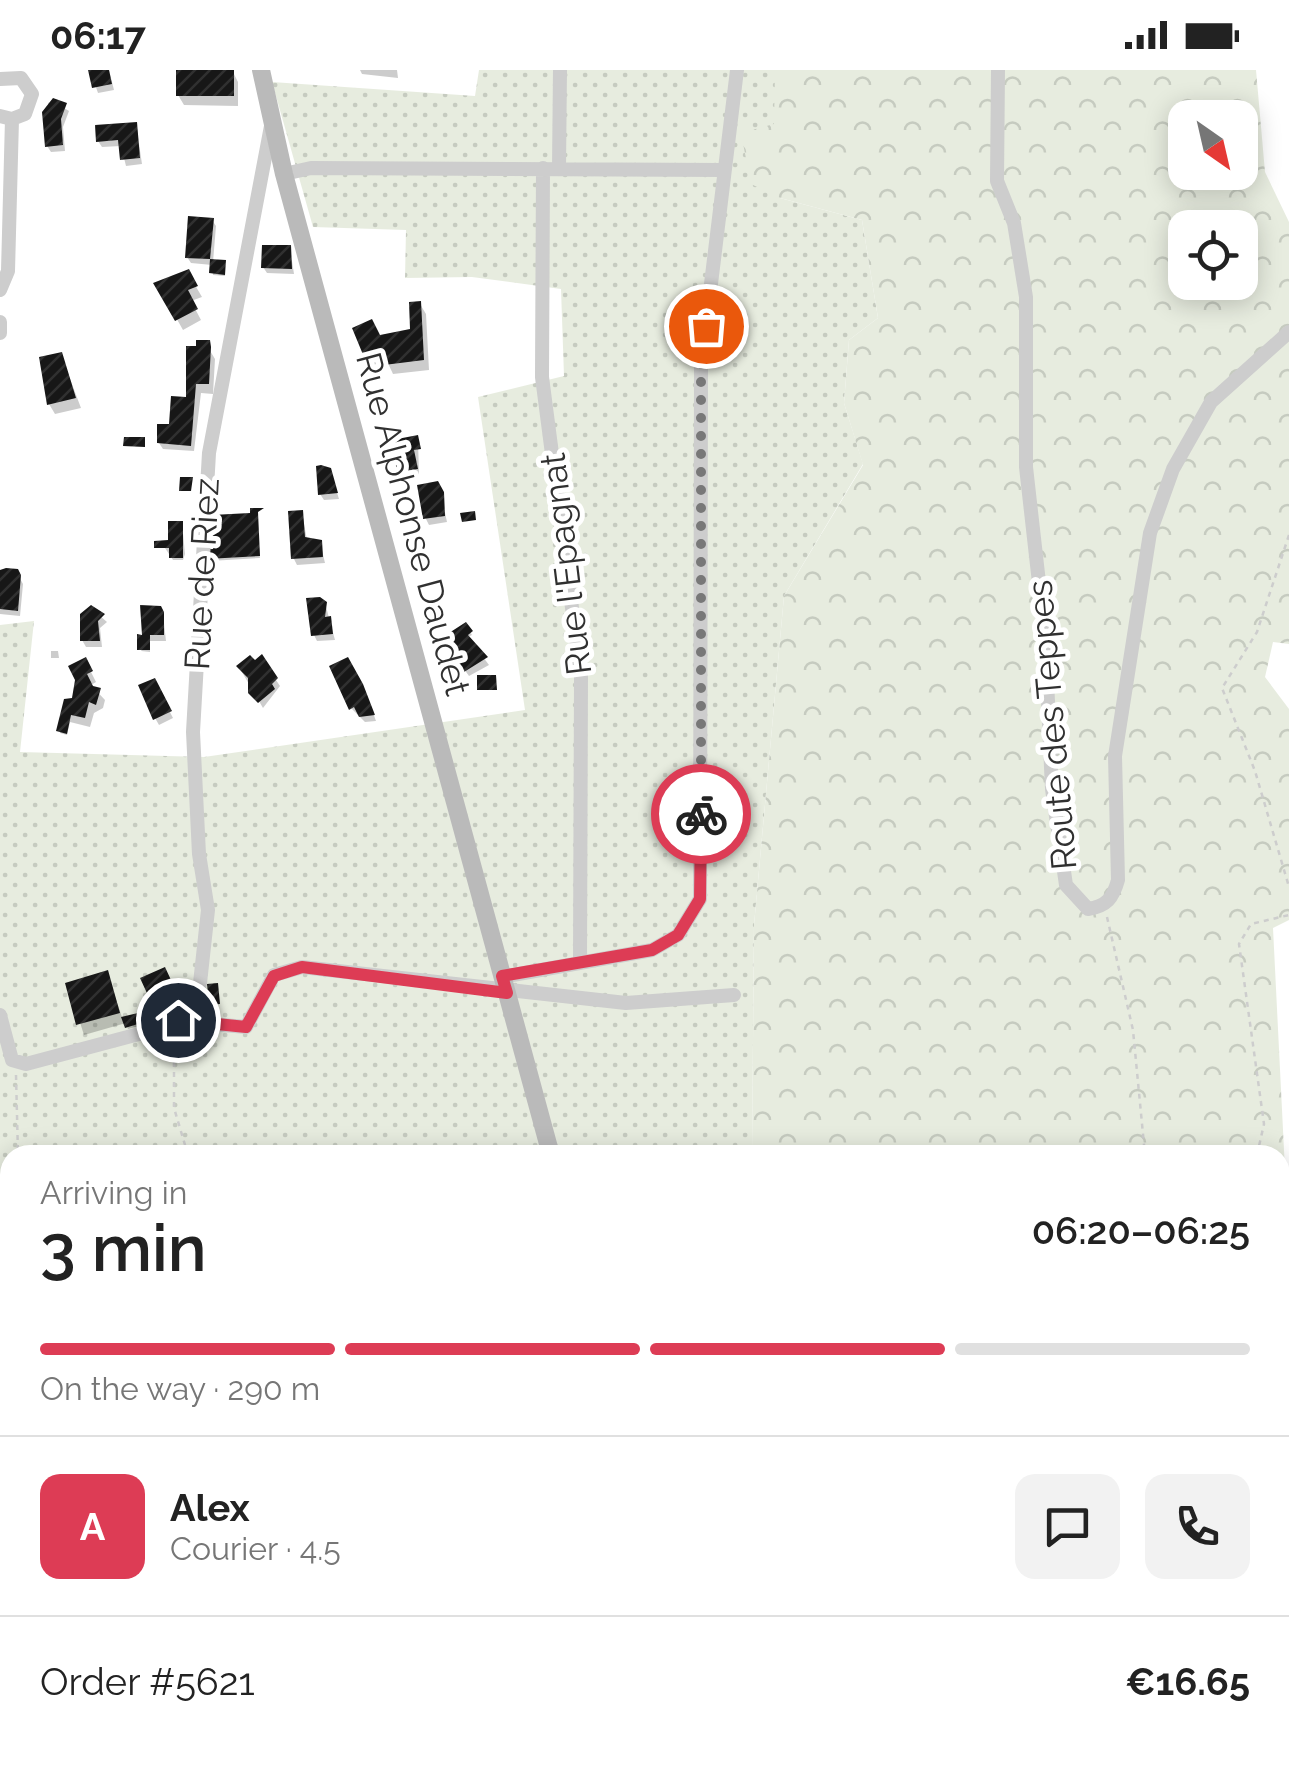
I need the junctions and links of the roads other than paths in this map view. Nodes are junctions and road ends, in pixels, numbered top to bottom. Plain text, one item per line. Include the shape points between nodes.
1 (261, 70) edge
2 (560, 70) edge
3 (737, 70) edge
4 (998, 70) edge
5 (30, 76) edge
6 (0, 79) edge
7 (6, 118) edge
8 (272, 124) junction
9 (542, 168) junction
10 (559, 168) junction
11 (723, 170) junction
12 (284, 174) junction
13 (0, 290) edge
14 (0, 322) edge
15 (1289, 332) edge
16 (0, 333) edge
17 (580, 960) junction
18 (505, 985) junction
19 (734, 995) dead end
20 (0, 1016) edge
21 (178, 1020) junction
22 (548, 1145) edge

1 - 8 street, Rue Alphonse Daudet
2 - 10 street
3 - 11 street
4 - 15 street, Route des Teppes via 997,181 1014,223 1026,298 1026,467 1045,636 1052,790 1066,885 1088,909 1113,897 1118,880 1115,756 1150,533 1172,469 1211,402
5 - 6 street
5 - 7 street via 32,102 25,114
7 - 13 street via 8,271
8 - 12 street, Rue Alphonse Daudet
8 - 21 street, Rue de Riez via 209,454 193,732 208,934 193,1003
9 - 10 street
9 - 12 street via 310,168
9 - 17 street, Rue l'Epagnat via 542,377 581,676
10 - 11 street
11 - 17 street via 701,366 700,899 678,935 652,950
12 - 18 street, Rue Alphonse Daudet
14 - 16 street
17 - 18 street
18 - 19 street via 626,1003
18 - 21 street via 302,967 274,976 246,1027
18 - 22 street, Rue Alphonse Daudet
20 - 21 street via 12,1060 19,1064

